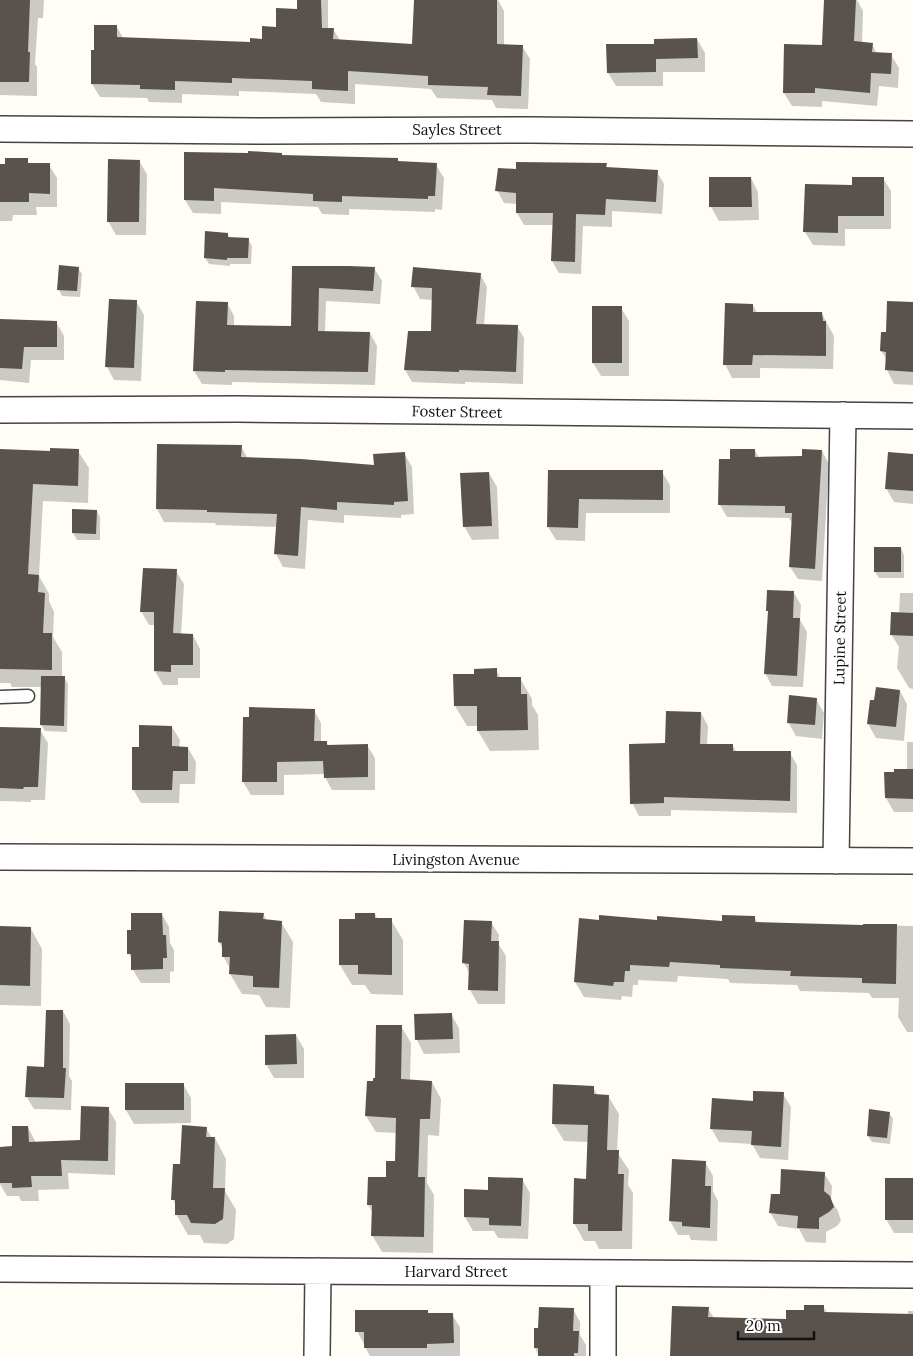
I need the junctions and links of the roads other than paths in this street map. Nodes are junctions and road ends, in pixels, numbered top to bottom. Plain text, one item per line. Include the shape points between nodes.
1 (0, 129) edge
2 (913, 134) edge
3 (0, 410) edge
4 (844, 415) junction
5 (913, 416) edge
6 (28, 696) dead end
7 (0, 697) edge
8 (0, 857) edge
9 (836, 861) junction
10 (913, 861) edge
11 (0, 1269) edge
12 (318, 1271) junction
13 (603, 1273) junction
14 (913, 1275) edge
15 (317, 1356) edge
16 (603, 1356) edge

1 - 2 street, Sayles Street
3 - 4 street, Foster Street
4 - 5 street, Foster Street
4 - 9 street, Lupine Street
6 - 7 lane
8 - 9 street, Livingston Avenue
9 - 10 street, Livingston Avenue
11 - 12 street, Harvard Street
12 - 13 street, Harvard Street
12 - 15 street
13 - 14 street, Harvard Street
13 - 16 street

